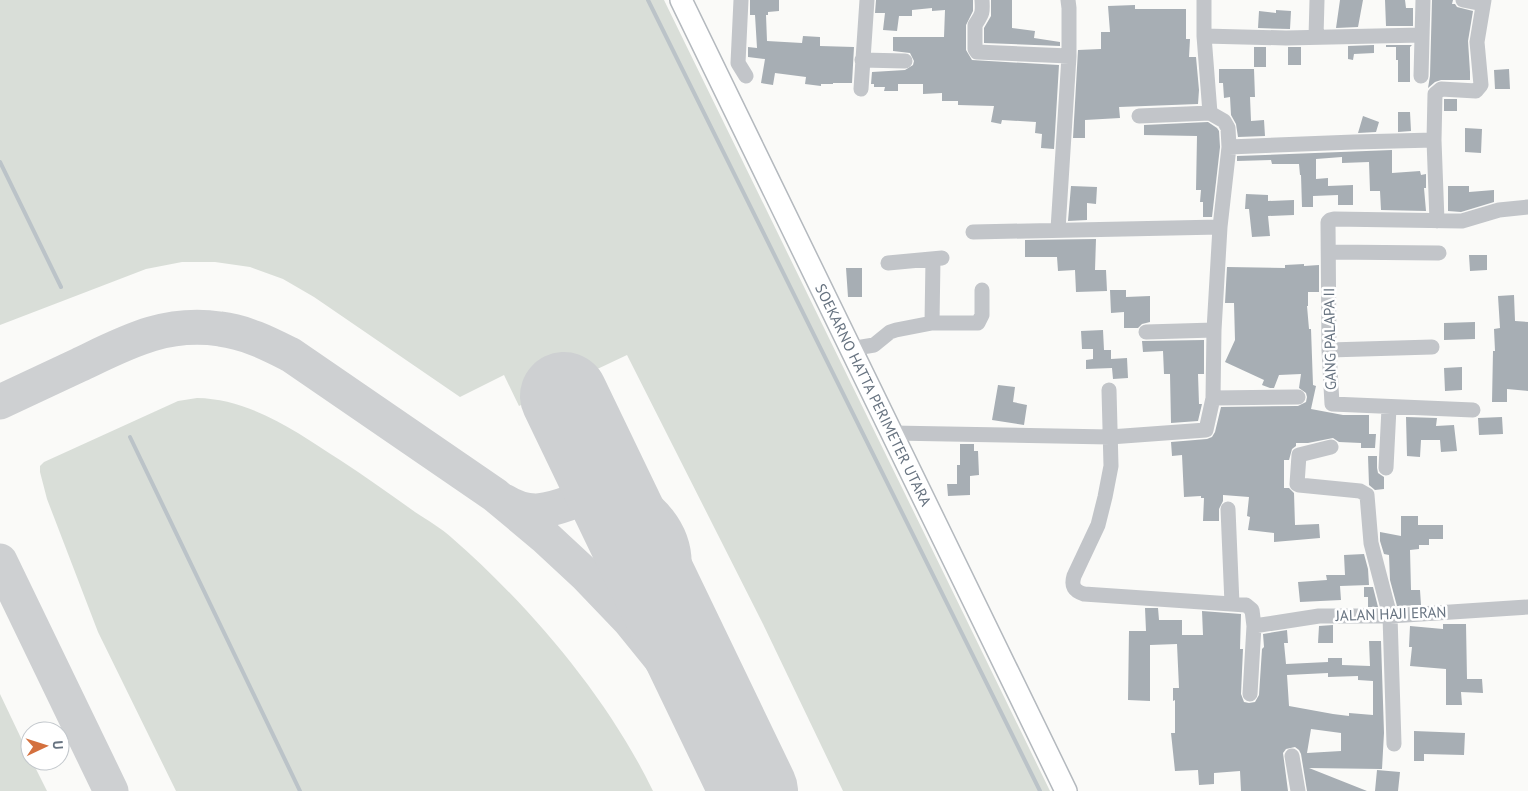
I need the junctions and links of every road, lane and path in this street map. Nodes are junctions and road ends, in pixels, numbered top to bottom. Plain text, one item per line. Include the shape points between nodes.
1 (681, 0) edge
2 (741, 0) edge
3 (867, 0) edge
4 (982, 0) edge
5 (1068, 0) edge
6 (1204, 0) edge
7 (1317, 0) edge
8 (1423, 0) edge
9 (1463, 0) edge
10 (1483, 2) edge
11 (1422, 35) junction
12 (1204, 36) junction
13 (1316, 37) junction
14 (1069, 56) junction
15 (862, 60) junction
16 (905, 61) dead end
17 (1421, 76) dead end
18 (720, 79) junction
19 (860, 89) dead end
20 (1210, 113) junction
21 (1139, 116) dead end
22 (1434, 140) junction
23 (1229, 147) junction
24 (1528, 207) edge
25 (1438, 221) junction
26 (1220, 227) junction
27 (1058, 229) junction
28 (973, 232) dead end
29 (1329, 252) junction
30 (1439, 253) dead end
31 (888, 263) dead end
32 (982, 290) dead end
33 (932, 324) junction
34 (1214, 330) junction
35 (1146, 332) dead end
36 (1432, 347) dead end
37 (850, 349) junction
38 (1329, 350) junction
39 (1109, 390) dead end
40 (1298, 397) dead end
41 (1213, 398) junction
42 (1389, 408) junction
43 (1473, 410) dead end
44 (892, 433) junction
45 (1110, 437) junction
46 (1331, 447) dead end
47 (1386, 468) dead end
48 (1228, 509) dead end
49 (1232, 604) junction
50 (1528, 607) edge
51 (1390, 616) junction
52 (1254, 626) junction
53 (1250, 694) dead end
54 (1394, 744) dead end
55 (1292, 756) dead end
56 (1066, 791) edge
57 (1298, 791) edge

1 - 18 main road, SOEKARNO HATTA PERIMETER UTARA
2 - 18 street via 742,70
3 - 15 street
4 - 14 street via 983,13 975,25 977,52
5 - 14 street
6 - 12 street
7 - 13 street
8 - 11 street
9 - 10 street
10 - 22 street via 1477,42 1481,85 1476,91 1441,89 1437,92
11 - 13 street
11 - 17 street
12 - 13 street
12 - 20 street
14 - 27 street
15 - 16 street
15 - 19 street
18 - 37 main road, SOEKARNO HATTA PERIMETER UTARA
20 - 21 street
20 - 23 street via 1224,121 1228,128
22 - 23 street
22 - 25 street
23 - 26 street
24 - 25 street via 1499,210 1462,221
25 - 29 street, GANG PALAPA II via 1330,220
26 - 27 street
26 - 34 street
27 - 28 street
29 - 30 street
29 - 38 street, GANG PALAPA II
31 - 33 street via 937,259
32 - 33 street via 982,315 978,323
33 - 37 street via 890,332 874,345
34 - 35 street
34 - 41 street
36 - 38 street
37 - 44 main road, SOEKARNO HATTA PERIMETER UTARA
38 - 42 street, GANG PALAPA II via 1332,405
39 - 45 street
40 - 41 street
41 - 45 street via 1206,430
42 - 43 street, GANG PALAPA II
42 - 47 street
44 - 45 street
44 - 56 main road, SOEKARNO HATTA PERIMETER UTARA
45 - 49 street via 1105,497 1098,525 1074,576 1074,588 1084,594
46 - 51 street via 1298,455 1297,484 1360,491 1367,495 1371,543
48 - 49 street
49 - 52 street via 1246,605 1252,610
50 - 51 street, JALAN HAJI ERAN
51 - 52 street, JALAN HAJI ERAN via 1319,616
51 - 54 street
52 - 53 street
55 - 57 street

